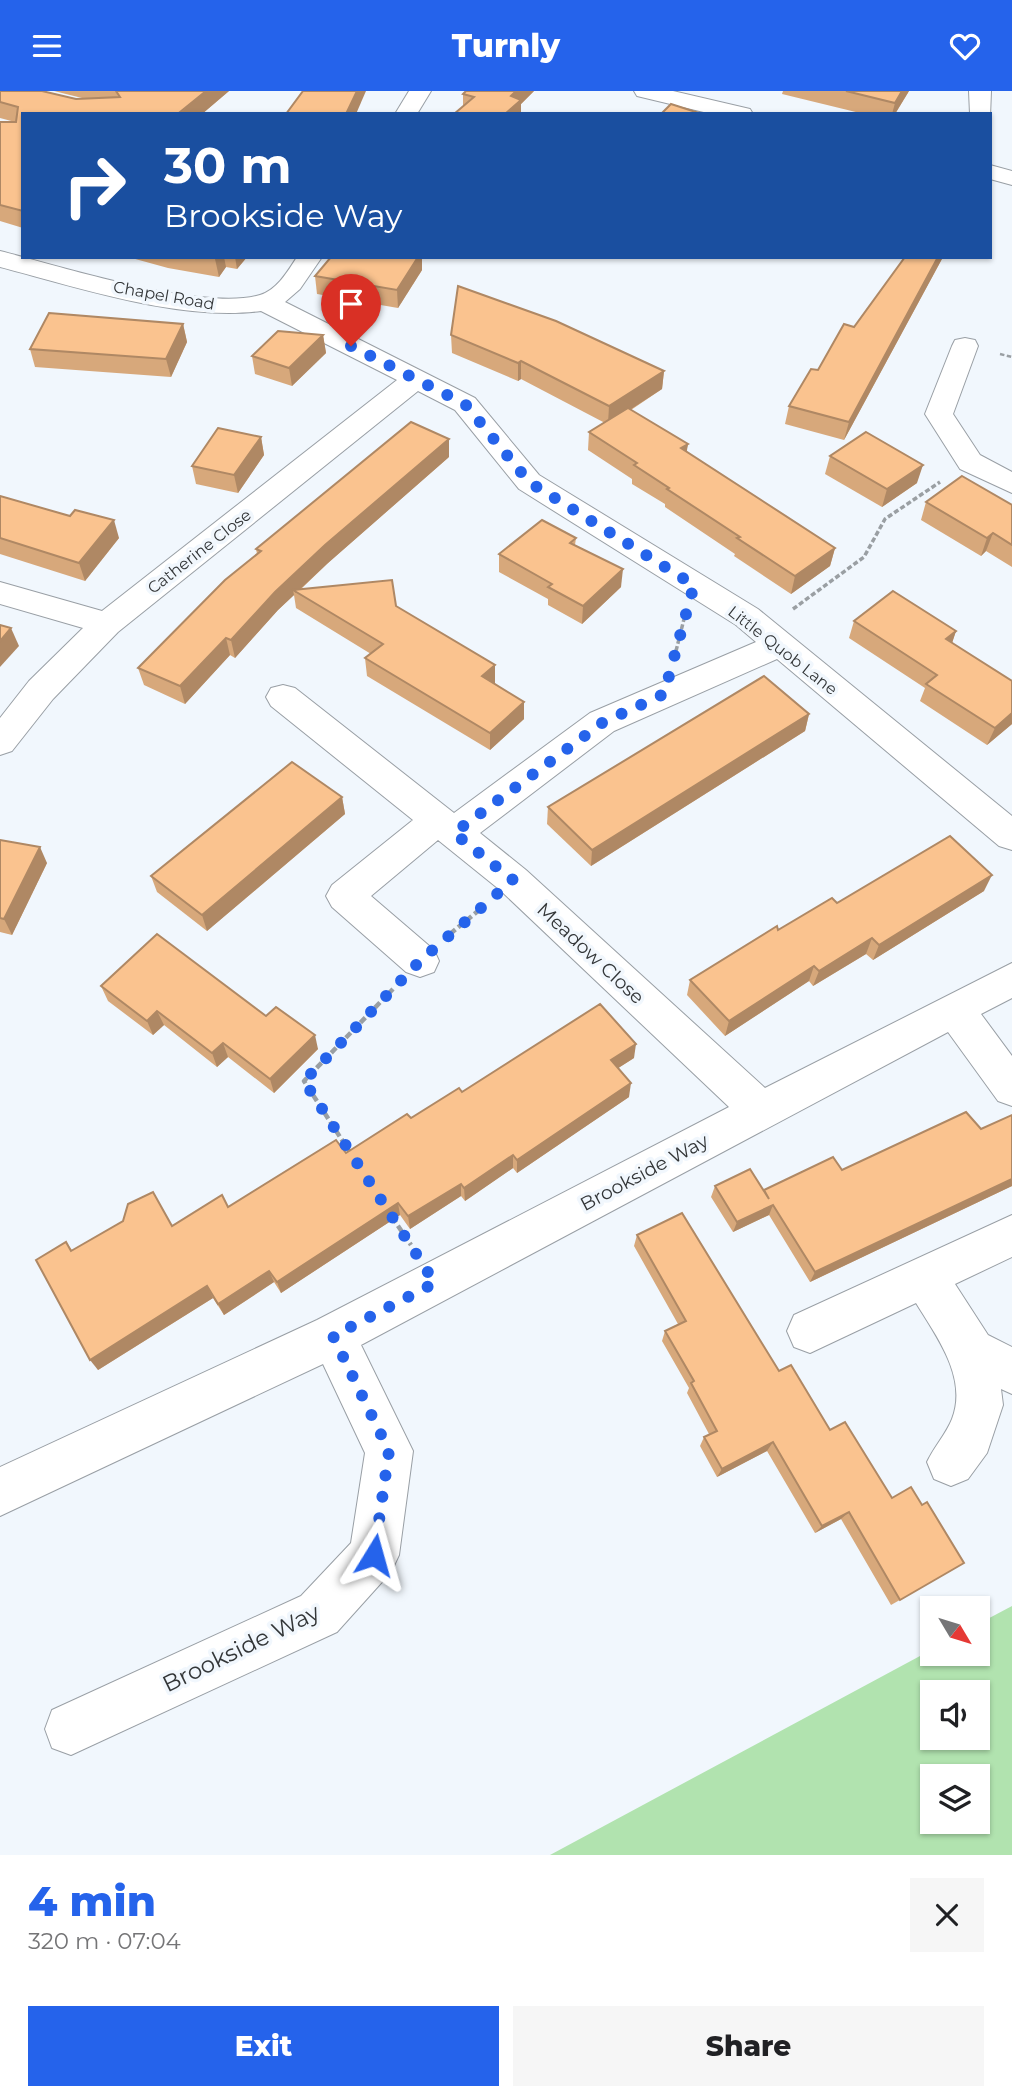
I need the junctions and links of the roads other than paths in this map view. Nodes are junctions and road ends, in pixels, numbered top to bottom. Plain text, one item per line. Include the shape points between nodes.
1 (420, 91) edge
2 (645, 91) edge
3 (980, 91) edge
4 (407, 112) edge
5 (734, 112) edge
6 (981, 112) edge
7 (992, 172) edge
8 (1012, 177) edge
9 (0, 259) edge
10 (309, 259) edge
11 (264, 302) junction
12 (965, 346) dead end
13 (416, 380) junction
14 (1012, 484) edge
15 (0, 593) edge
16 (107, 624) junction
17 (771, 638) junction
18 (283, 697) dead end
19 (0, 742) edge
20 (445, 826) junction
21 (1012, 836) edge
22 (420, 961) road end
23 (1012, 979) edge
24 (956, 1011) junction
25 (1012, 1087) edge
26 (761, 1111) junction
27 (1012, 1235) edge
28 (925, 1277) junction
29 (810, 1331) dead end
30 (333, 1336) junction
31 (972, 1351) junction
32 (1012, 1371) edge
33 (951, 1462) dead end
34 (12, 1477) edge
35 (71, 1729) dead end

1 - 4 street
2 - 5 street
3 - 6 street
7 - 8 street
9 - 11 street, Chapel Road via 161,297 223,306
10 - 11 street via 286,290
11 - 13 street, Little Quob Lane
12 - 14 street via 939,414 970,462
13 - 16 street, Catherine Close
13 - 17 street, Little Quob Lane via 465,404 529,482 747,617
15 - 16 street
16 - 19 street, Catherine Close via 41,690
17 - 20 street via 602,723
17 - 21 street, Little Quob Lane
18 - 20 street, Meadow Close
20 - 22 street via 345,896
20 - 26 street, Meadow Close via 513,880
23 - 24 street, Brookside Way
24 - 25 street
24 - 26 street, Brookside Way
26 - 30 street, Brookside Way
27 - 28 street
28 - 29 street
28 - 31 street
30 - 34 street, Brookside Way
30 - 35 street, Brookside Way via 389,1451 374,1555 319,1614
31 - 32 street
31 - 33 street via 980,1405 970,1436

